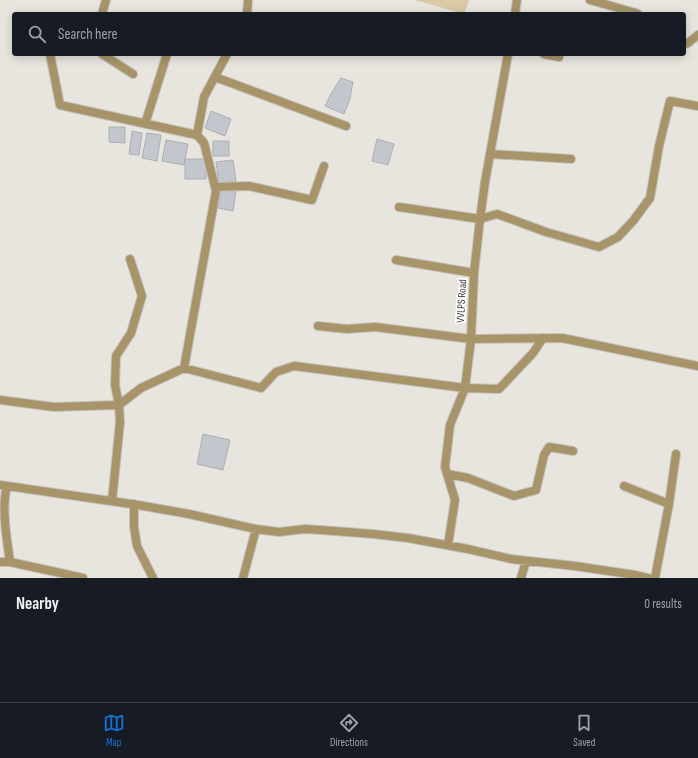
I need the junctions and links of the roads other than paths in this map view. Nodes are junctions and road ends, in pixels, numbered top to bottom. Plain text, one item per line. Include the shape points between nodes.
1 (106, 0) edge
2 (248, 0) edge
3 (517, 0) edge
4 (590, 0) edge
5 (103, 12) edge
6 (247, 12) edge
7 (515, 12) edge
8 (636, 12) edge
9 (698, 35) edge
10 (686, 43) edge
11 (50, 56) edge
12 (105, 56) edge
13 (166, 56) edge
14 (226, 56) edge
15 (508, 56) edge
16 (554, 56) edge
17 (559, 57) dead end
18 (133, 74) dead end
19 (215, 77) junction
20 (698, 106) edge
21 (145, 124) junction
22 (346, 126) dead end
23 (197, 135) junction
24 (490, 154) junction
25 (571, 159) dead end
26 (324, 166) dead end
27 (215, 186) junction
28 (399, 207) dead end
29 (480, 219) junction
30 (130, 259) dead end
31 (396, 260) dead end
32 (474, 273) junction
33 (318, 326) dead end
34 (543, 338) junction
35 (470, 339) junction
36 (698, 366) edge
37 (184, 368) junction
38 (465, 388) junction
39 (0, 400) edge
40 (119, 405) junction
41 (573, 451) dead end
42 (676, 454) dead end
43 (447, 474) junction
44 (4, 486) edge
45 (624, 486) dead end
46 (112, 501) junction
47 (134, 504) junction
48 (669, 504) junction
49 (256, 529) junction
50 (448, 545) junction
51 (526, 561) junction
52 (0, 562) edge
53 (10, 562) junction
54 (83, 578) edge
55 (153, 578) edge
56 (243, 578) edge
57 (521, 578) edge
58 (648, 578) edge
59 (655, 578) edge

1 - 5 street
2 - 6 street
3 - 7 street
4 - 8 street
9 - 10 street
11 - 21 street via 60,105
12 - 18 street
13 - 21 street
14 - 19 street
15 - 24 street, VVLPS Road
16 - 17 street
19 - 22 street
19 - 23 street via 204,97
20 - 29 street via 670,102 650,198 618,237 599,247 546,232 497,214
21 - 23 street
23 - 27 street via 204,143
24 - 25 street
24 - 29 street, VVLPS Road
26 - 27 street via 312,200 249,186
27 - 37 street
28 - 29 street
29 - 32 street, VVLPS Road
30 - 40 street via 142,296 131,333 116,356 115,385
31 - 32 street
32 - 35 street, VVLPS Road
33 - 35 street via 346,329 375,327
34 - 35 street
34 - 36 street via 562,338
34 - 38 street via 533,353 499,389
35 - 38 street, VVLPS Road
37 - 38 street via 261,388 276,372 294,366
37 - 40 street via 141,388
38 - 43 street, VVLPS Road via 450,425 445,467
39 - 40 street via 54,407
40 - 46 street via 120,422
41 - 43 street via 549,447 544,455 536,490 514,496 468,478
42 - 48 street
43 - 50 street, VVLPS Road via 455,500
44 - 46 street
44 - 53 street via 5,526
45 - 48 street
46 - 47 street
47 - 49 street
47 - 55 street via 134,527 138,546
48 - 59 street
49 - 50 street via 279,532 305,529 373,534
49 - 56 street
50 - 51 street
51 - 57 street
51 - 58 street
52 - 53 street
53 - 54 street

